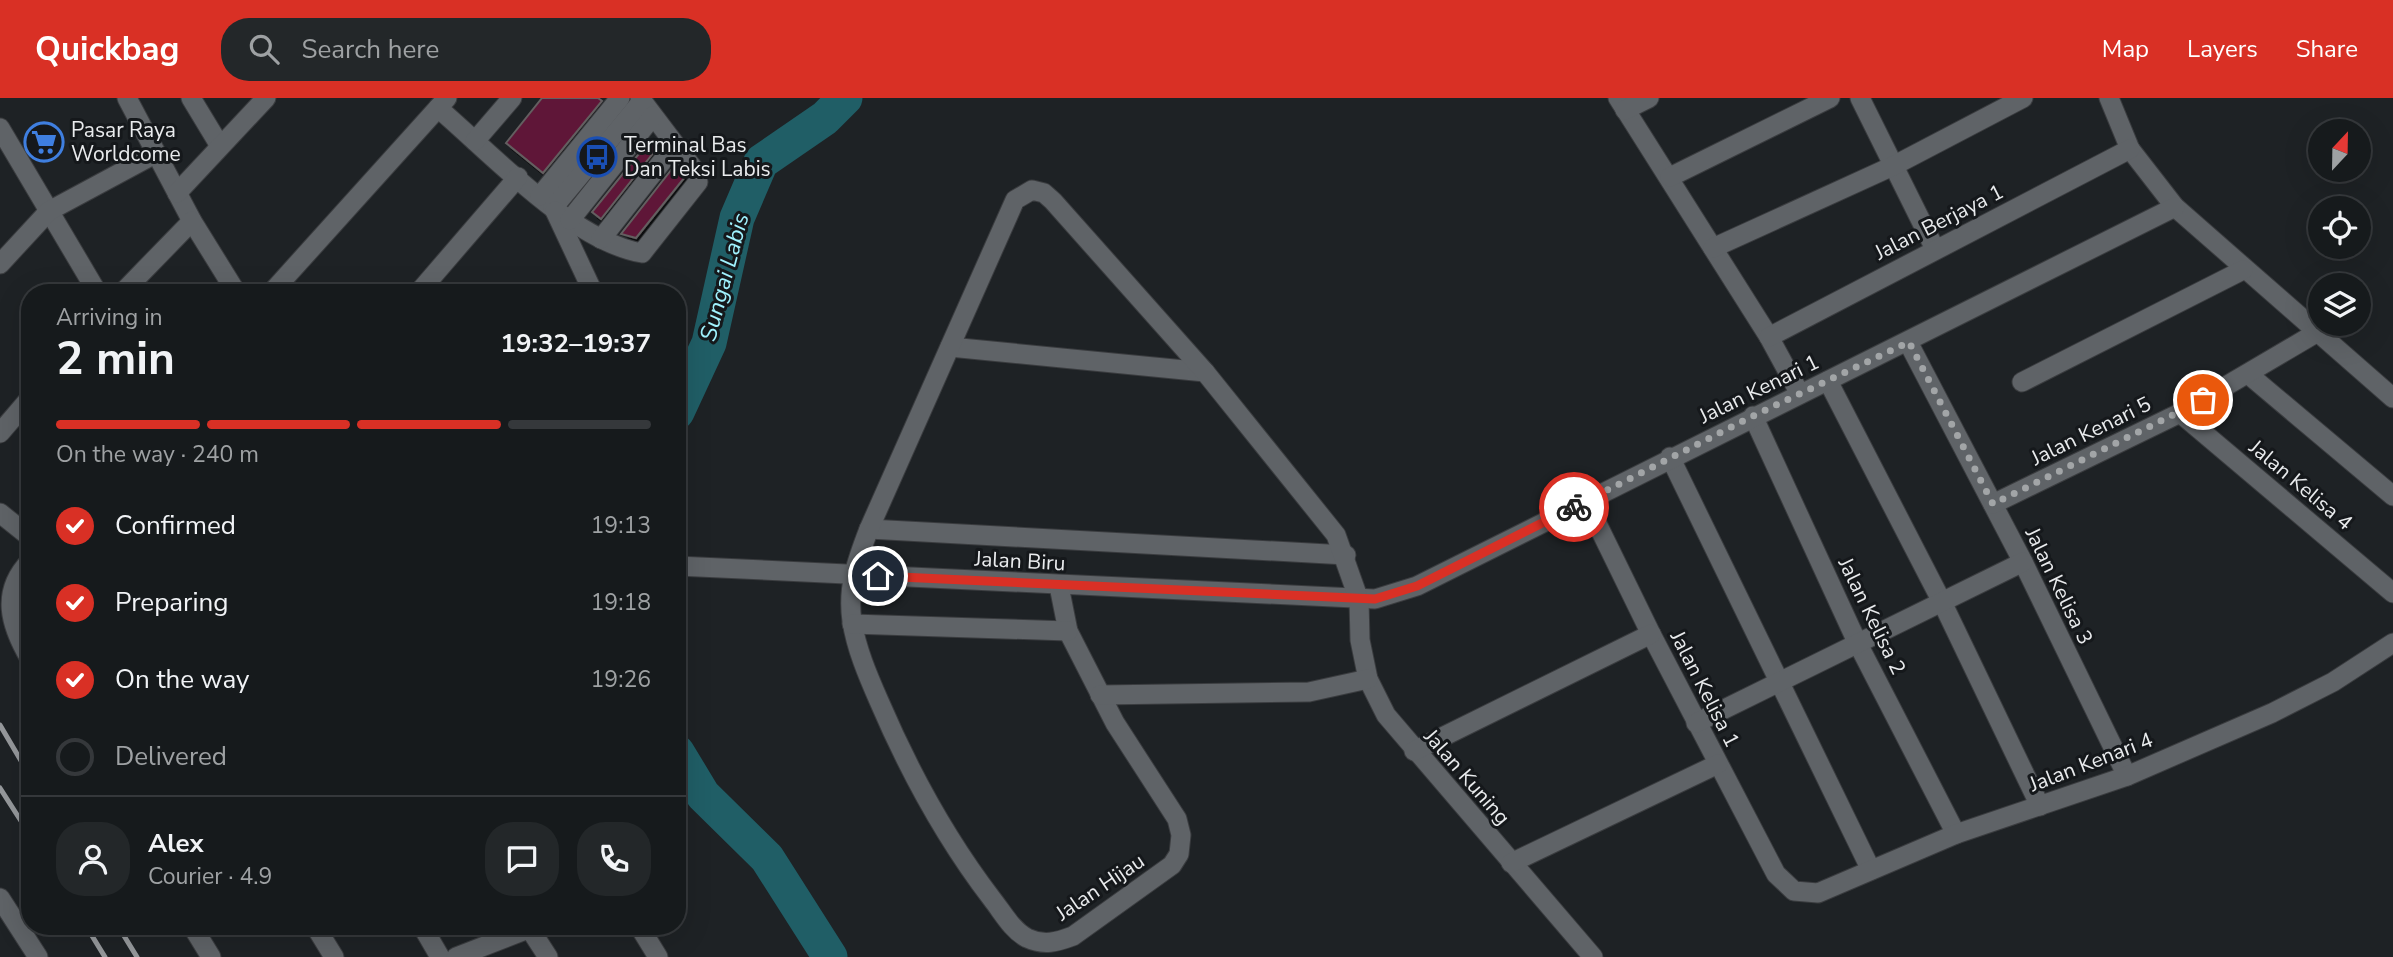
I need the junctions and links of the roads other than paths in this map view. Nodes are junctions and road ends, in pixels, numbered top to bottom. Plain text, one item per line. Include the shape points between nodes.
1 (118, 98) edge
2 (127, 98) edge
3 (191, 98) edge
4 (265, 98) edge
5 (512, 98) edge
6 (620, 98) edge
7 (1649, 98) edge
8 (1830, 98) edge
9 (1860, 98) edge
10 (2022, 98) edge
11 (2109, 98) edge
12 (443, 103) edge
13 (1621, 104) edge
14 (645, 105) edge
15 (0, 128) edge
16 (475, 141) junction
17 (675, 145) junction
18 (220, 146) junction
19 (2130, 149) junction
20 (153, 155) junction
21 (1895, 165) junction
22 (518, 177) junction
23 (1670, 177) junction
24 (177, 193) junction
25 (547, 202) junction
26 (2175, 207) junction
27 (49, 211) junction
28 (570, 220) junction
29 (192, 221) junction
30 (601, 239) junction
31 (1713, 248) junction
32 (1935, 248) junction
33 (0, 264) edge
34 (2243, 270) junction
35 (92, 284) edge
36 (131, 284) edge
37 (231, 284) edge
38 (279, 284) edge
39 (426, 284) edge
40 (589, 284) edge
41 (2308, 326) edge
42 (2311, 336) edge
43 (2320, 336) edge
44 (1769, 337) junction
45 (1909, 342) junction
46 (950, 348) junction
47 (1205, 372) junction
48 (2248, 374) junction
49 (1828, 381) junction
50 (2022, 382) dead end
51 (1800, 394) junction
52 (2393, 398) edge
53 (21, 408) edge
54 (2180, 413) junction
55 (1753, 416) junction
56 (0, 433) edge
57 (1670, 457) junction
58 (2393, 496) edge
59 (1586, 501) junction
60 (1993, 504) junction
61 (0, 513) edge
62 (869, 528) junction
63 (21, 530) edge
64 (1346, 555) junction
65 (2022, 562) junction
66 (686, 566) edge
67 (21, 570) edge
68 (852, 574) junction
69 (1059, 586) junction
70 (2393, 593) edge
71 (4, 600) edge
72 (1359, 600) junction
73 (1943, 604) junction
74 (852, 624) junction
75 (1068, 631) junction
76 (1651, 634) junction
77 (21, 640) edge
78 (1857, 642) junction
79 (2393, 643) edge
80 (1368, 679) junction
81 (1778, 682) junction
82 (1100, 695) junction
83 (1696, 723) junction
84 (1414, 751) junction
85 (1718, 764) junction
86 (2127, 776) junction
87 (2040, 806) junction
88 (1956, 834) junction
89 (1511, 863) junction
90 (1871, 870) junction
91 (1794, 891) joint
92 (0, 898) edge
93 (21, 931) edge
94 (24, 935) edge
95 (198, 935) edge
96 (321, 935) edge
97 (427, 935) edge
98 (511, 935) edge
99 (536, 935) edge
100 (645, 935) edge
101 (38, 957) edge
102 (211, 957) edge
103 (334, 957) edge
104 (440, 957) edge
105 (456, 957) edge
106 (548, 957) edge
107 (658, 957) edge
108 (1593, 957) edge

1 - 20 street
2 - 20 street
3 - 18 street
4 - 18 street
5 - 16 street
6 - 25 street
7 - 13 street
8 - 23 street
9 - 21 street
10 - 21 street
11 - 19 street
12 - 16 street
12 - 38 street
13 - 23 street
14 - 17 street
14 - 25 street
14 - 28 street
15 - 27 street
16 - 22 street
17 - 30 street
17 - 30 street via 696,172 698,182 642,253
18 - 24 street
19 - 26 street
19 - 32 street, Jalan Berjaya 1
20 - 24 street
20 - 27 street
21 - 31 street
21 - 32 street
22 - 25 street
22 - 39 street
23 - 31 street
24 - 29 street
25 - 28 street
25 - 40 street
26 - 34 street
26 - 45 street, Jalan Kenari 1
27 - 33 street
27 - 35 street
28 - 30 street
29 - 36 street
29 - 37 street
31 - 44 street
32 - 44 street, Jalan Berjaya 1
34 - 41 street
34 - 50 street
42 - 48 street, Jalan Kenari 5
43 - 52 street
44 - 51 street
45 - 49 street, Jalan Kenari 1
45 - 60 street, Jalan Kelisa 3
46 - 47 street
46 - 47 street, Jalan Hijau via 1015,200 1032,190 1053,201
46 - 62 street, Jalan Hijau
47 - 64 street, Jalan Kuning via 1278,459
48 - 54 street, Jalan Kenari 5
48 - 58 street
49 - 51 street, Jalan Kenari 1
49 - 73 street
51 - 55 street, Jalan Kenari 1
53 - 56 street
54 - 60 street, Jalan Kenari 5
54 - 70 street, Jalan Kelisa 4
55 - 57 street, Jalan Kenari 1
55 - 78 street, Jalan Kelisa 2
57 - 59 street, Jalan Kenari 1
57 - 81 street
59 - 72 street, Jalan Kenari 1 via 1417,586
59 - 76 street, Jalan Kelisa 1
60 - 65 street, Jalan Kelisa 3
61 - 63 street
62 - 64 street
62 - 68 street, Jalan Hijau
64 - 72 street, Jalan Kuning
65 - 73 street
65 - 86 street, Jalan Kelisa 3
66 - 68 street, Jalan Biru
67 - 71 street
68 - 69 street, Jalan Biru
68 - 74 street, Jalan Hijau
69 - 72 street, Jalan Biru
69 - 75 street, Jalan Hijau
71 - 77 street
72 - 80 street, Jalan Kuning via 1360,640
73 - 78 street
73 - 87 street
74 - 75 street
74 - 82 street, Jalan Hijau via 873,687 921,788 974,874 1017,931 1043,943 1073,936 1172,865 1181,845 1177,819
75 - 82 street, Jalan Hijau
76 - 83 street, Jalan Kelisa 1
76 - 84 street
78 - 81 street
78 - 88 street, Jalan Kelisa 2
79 - 86 street, Jalan Kenari 4 via 2333,682 2272,713
80 - 82 street via 1309,692
80 - 84 street, Jalan Kuning via 1386,715
81 - 83 street
81 - 90 street
83 - 85 street, Jalan Kelisa 1
84 - 89 street, Jalan Kuning
85 - 89 street
85 - 91 street, Jalan Kelisa 1 via 1776,874
86 - 87 street, Jalan Kenari 4
87 - 88 street, Jalan Kenari 4
88 - 90 street, Jalan Kenari 4
89 - 108 street, Jalan Kuning
90 - 91 street, Jalan Kenari 4 via 1818,893
92 - 93 street
94 - 101 street
95 - 102 street
96 - 103 street
97 - 104 street
98 - 105 street
99 - 106 street
100 - 107 street

